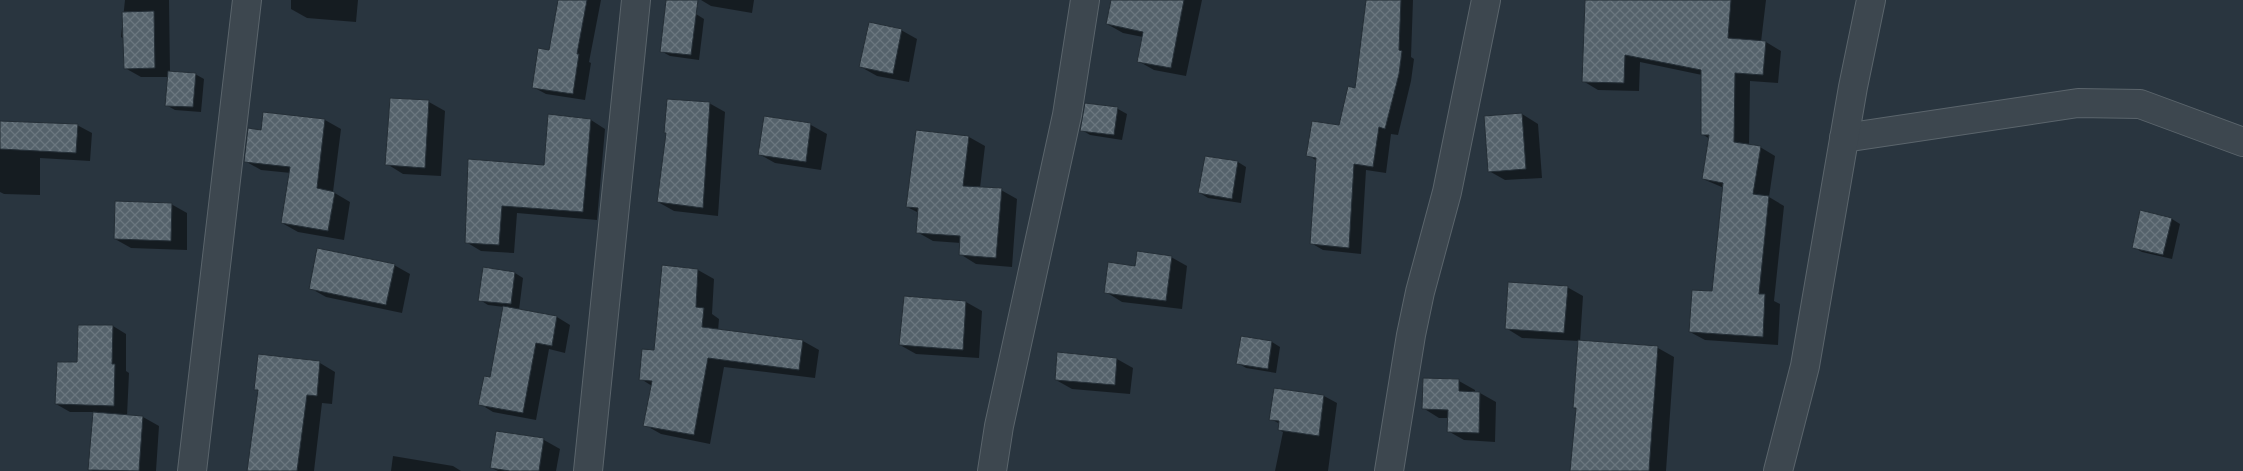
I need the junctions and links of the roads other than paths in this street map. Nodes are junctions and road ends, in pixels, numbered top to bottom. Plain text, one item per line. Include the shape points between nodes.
1 (247, 0) edge
2 (636, 0) edge
3 (1085, 0) edge
4 (1486, 0) edge
5 (1871, 0) edge
6 (1844, 138) junction
7 (2243, 142) edge
8 (192, 471) edge
9 (588, 471) edge
10 (992, 471) edge
11 (1389, 471) edge
12 (1778, 471) edge

1 - 8 street
2 - 9 street
3 - 10 street via 1067,115
4 - 11 street via 1448,192 1415,318
5 - 6 street
6 - 7 street via 2078,103 2140,104
6 - 12 street via 1805,366

